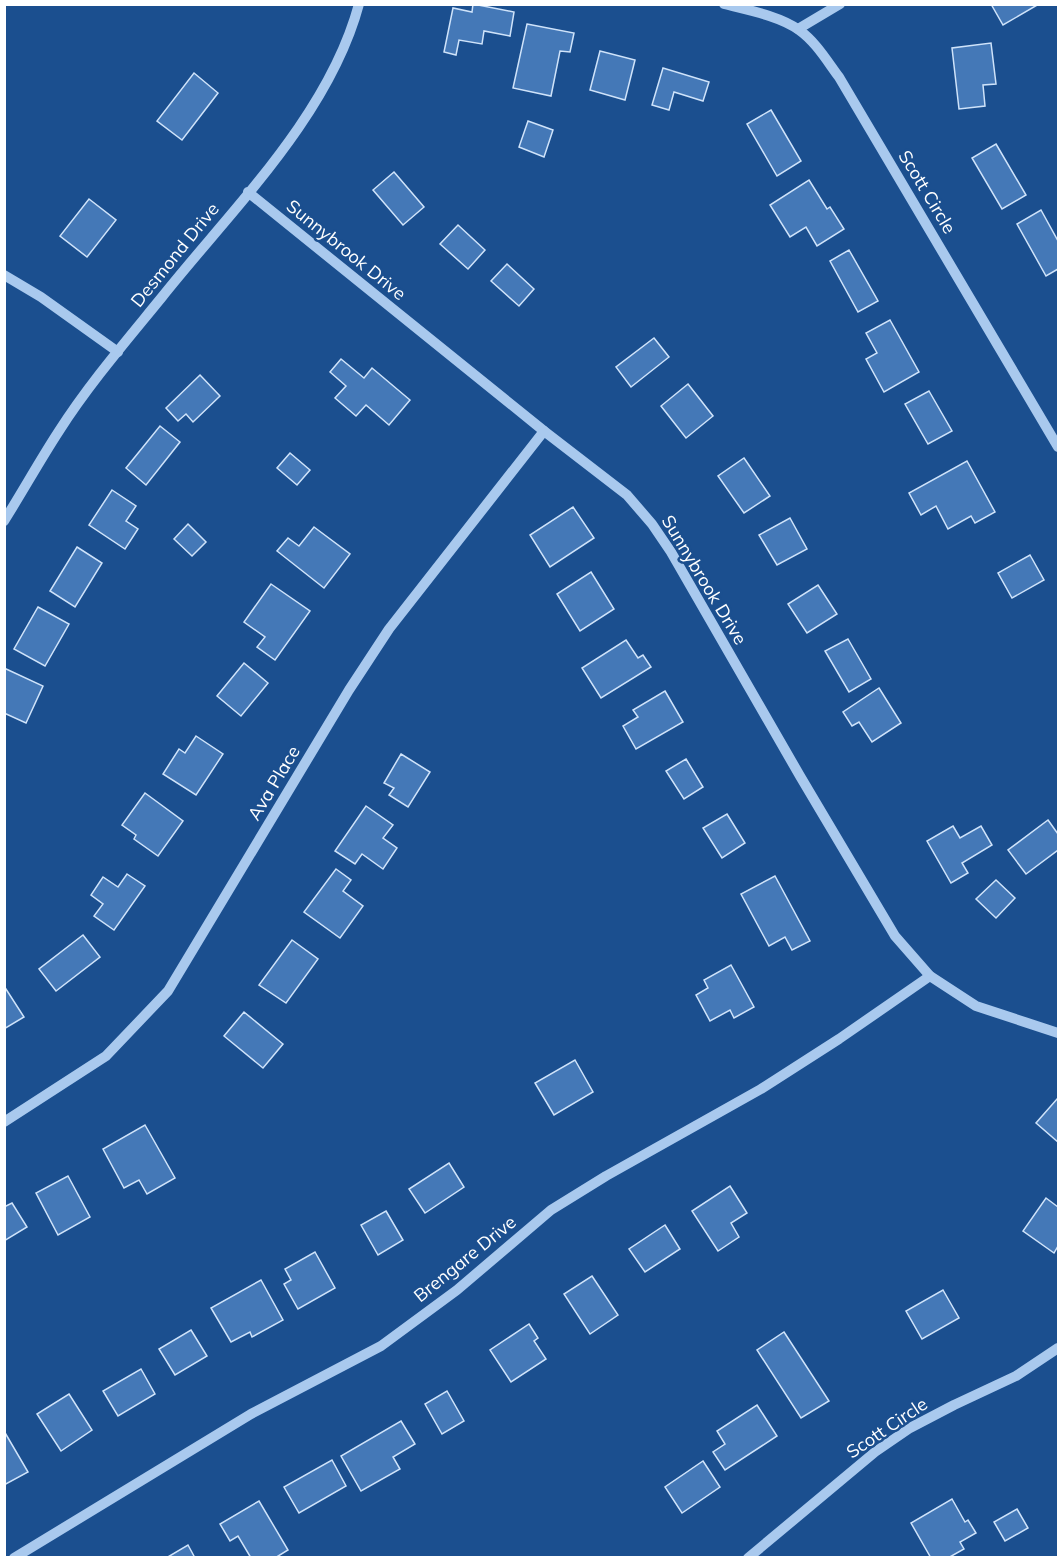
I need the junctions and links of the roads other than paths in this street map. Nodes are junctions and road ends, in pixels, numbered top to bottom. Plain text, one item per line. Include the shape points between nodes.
1 (359, 4) edge
2 (724, 4) edge
3 (840, 4) edge
4 (798, 29) junction
5 (248, 192) junction
6 (4, 275) edge
7 (118, 352) junction
8 (544, 431) junction
9 (1059, 447) edge
10 (4, 520) edge
11 (930, 976) junction
12 (1059, 1033) edge
13 (4, 1122) edge
14 (1059, 1348) edge
15 (15, 1557) edge
16 (748, 1557) edge

1 - 5 street, Desmond Drive via 343,52 326,84
2 - 4 street, Scott Circle
3 - 4 street
4 - 9 street, Scott Circle via 839,77
5 - 7 street, Desmond Drive
5 - 8 street, Sunnybrook Drive
6 - 7 street
7 - 10 street, Desmond Drive via 59,430
8 - 11 street, Sunnybrook Drive via 627,495 652,524 895,936
8 - 13 street, Ava Place via 388,629 168,991 106,1056
11 - 12 street, Sunnybrook Drive via 976,1006
11 - 15 street, Brengare Drive via 762,1089 551,1210 457,1290 381,1346 251,1414
14 - 16 street, Scott Circle via 1016,1376 910,1428 875,1452

